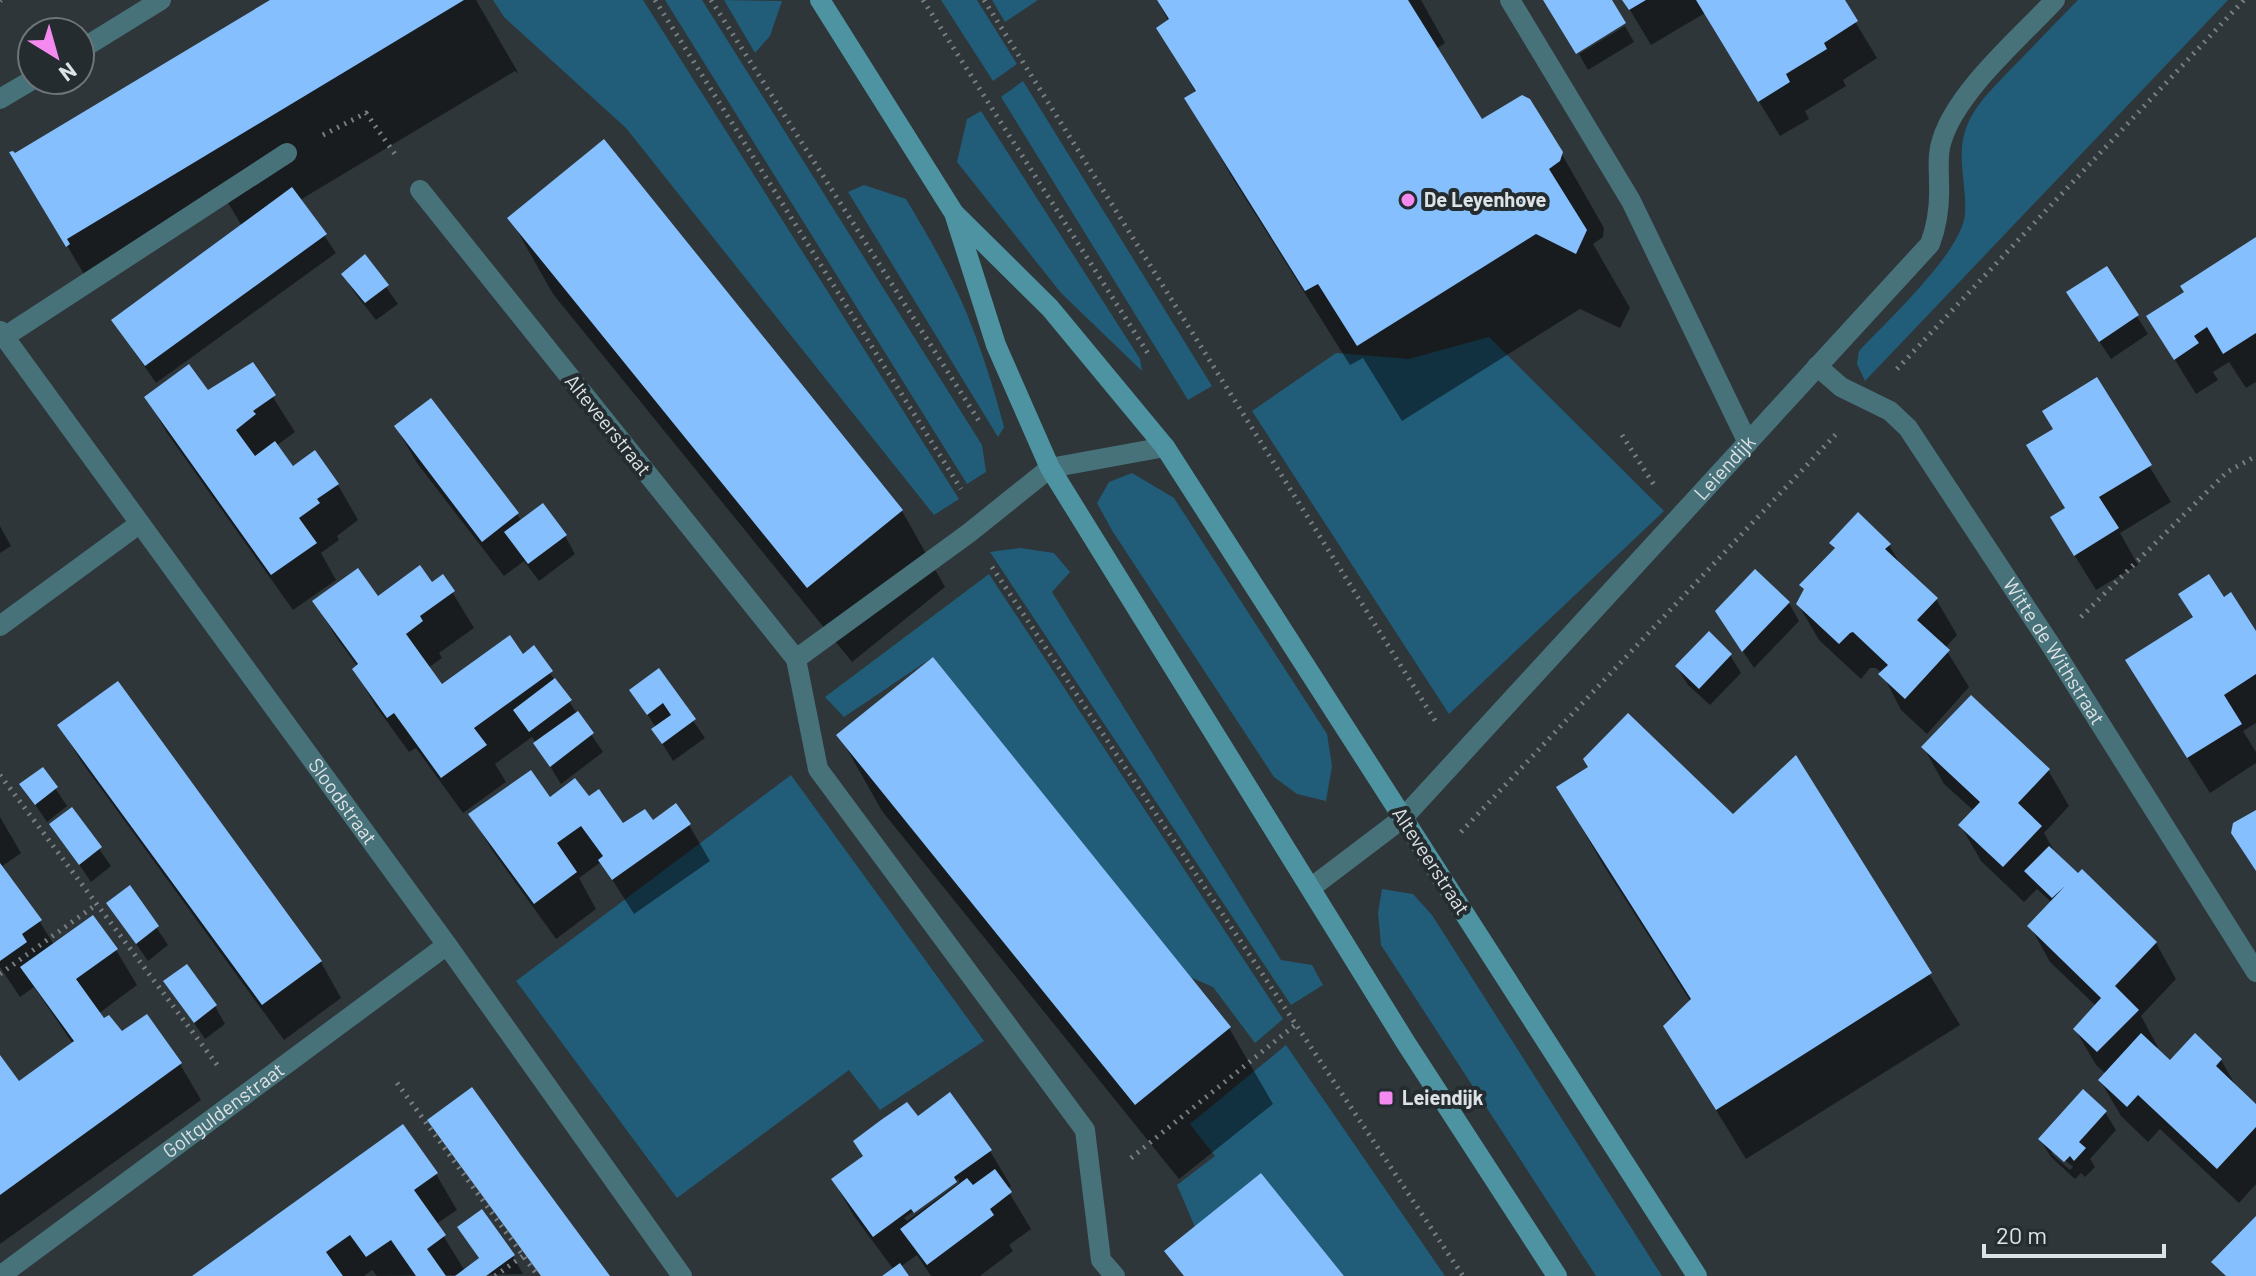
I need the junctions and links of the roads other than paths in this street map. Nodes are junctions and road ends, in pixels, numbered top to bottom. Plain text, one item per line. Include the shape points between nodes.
1 (161, 0) edge
2 (820, 0) edge
3 (1510, 0) edge
4 (2055, 0) edge
5 (96, 40) edge
6 (287, 153) road end
7 (420, 190) road end
8 (954, 213) junction
9 (2, 334) edge
10 (1817, 366) junction
11 (1748, 443) junction
12 (1165, 447) junction
13 (1050, 468) junction
14 (139, 524) junction
15 (0, 626) edge
16 (796, 659) junction
17 (1403, 818) junction
18 (1312, 887) junction
19 (447, 945) junction
20 (2256, 972) edge
21 (0, 1276) edge
22 (682, 1276) edge
23 (1115, 1276) edge
24 (1557, 1276) edge
25 (1697, 1276) edge

1 - 5 street
2 - 8 street, Alteveerstraat
3 - 11 street via 1631,201
4 - 10 street, Leiendijk via 1954,114 1938,157 1939,209 1930,244
6 - 9 street
7 - 16 street, Alteveerstraat
8 - 12 street, Alteveerstraat via 1050,308
8 - 13 street, Alteveerstraat via 996,345
9 - 14 street, Sloodstraat
10 - 11 street, Leiendijk
10 - 20 street, Witte de Withstraat via 1908,428
11 - 17 street, Leiendijk
12 - 13 street
12 - 17 street, Alteveerstraat
13 - 16 street
13 - 18 street, Alteveerstraat
14 - 15 street
14 - 19 street, Sloodstraat
16 - 23 street, Alteveerstraat via 818,769 1085,1130 1101,1260
17 - 18 street, Leiendijk
17 - 25 street, Alteveerstraat
18 - 24 street, Alteveerstraat
19 - 21 street, Goltguldenstraat
19 - 22 street, Sloodstraat

